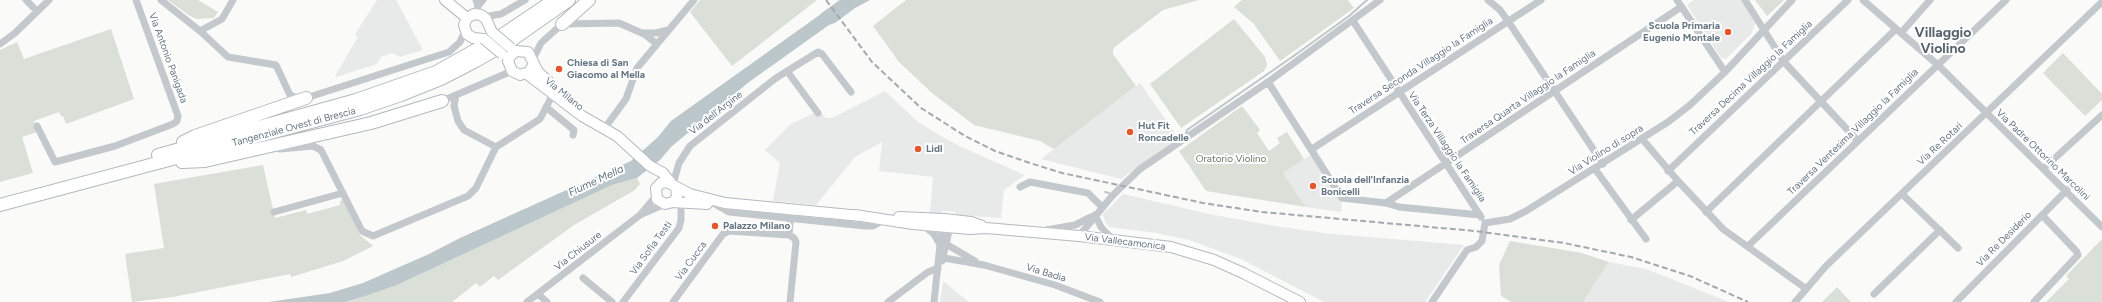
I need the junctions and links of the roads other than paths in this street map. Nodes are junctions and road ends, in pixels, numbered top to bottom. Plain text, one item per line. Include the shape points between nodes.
1 (26, 0) edge
2 (49, 0) edge
3 (136, 0) edge
4 (161, 0) edge
5 (233, 0) edge
6 (445, 0) edge
7 (484, 0) edge
8 (515, 0) edge
9 (525, 0) edge
10 (554, 0) edge
11 (569, 0) edge
12 (589, 0) edge
13 (694, 0) edge
14 (1380, 0) edge
15 (1541, 0) edge
16 (1677, 0) edge
17 (1745, 0) edge
18 (1792, 0) edge
19 (1848, 0) edge
20 (1863, 0) edge
21 (1930, 0) edge
22 (2006, 0) edge
23 (1491, 1) edge
24 (2102, 2) edge
25 (1681, 7) junction
26 (512, 9) junction
27 (476, 11) edge
28 (37, 12) junction
29 (1353, 21) junction
30 (1508, 21) junction
31 (562, 24) junction
32 (669, 29) junction
33 (490, 30) junction
34 (1764, 30) junction
35 (200, 31) junction
36 (465, 31) junction
37 (1899, 31) junction
38 (641, 32) junction
39 (482, 38) junction
40 (0, 44) edge
41 (657, 44) junction
42 (513, 49) junction
43 (505, 57) junction
44 (533, 61) junction
45 (1784, 62) junction
46 (1938, 65) junction
47 (512, 71) junction
48 (787, 71) junction
49 (1725, 72) junction
50 (527, 74) junction
51 (1268, 82) junction
52 (1556, 91) junction
53 (851, 92) dead end
54 (1399, 93) junction
55 (553, 94) junction
56 (456, 95) junction
57 (306, 98) junction
58 (442, 101) junction
59 (1821, 102) junction
60 (454, 106) junction
61 (546, 107) junction
62 (818, 113) dead end
63 (1986, 114) junction
64 (2102, 115) edge
65 (595, 122) junction
66 (37, 126) dead end
67 (607, 132) junction
68 (573, 135) dead end
69 (1643, 140) junction
70 (1858, 141) junction
71 (496, 147) junction
72 (1312, 149) junction
73 (252, 151) junction
74 (157, 159) junction
75 (1446, 163) junction
76 (1603, 164) junction
77 (650, 166) junction
78 (2044, 168) junction
79 (1596, 169) junction
80 (1668, 170) junction
81 (1678, 181) junction
82 (658, 185) junction
83 (673, 185) junction
84 (1020, 187) dead end
85 (2067, 190) junction
86 (343, 193) junction
87 (1902, 194) junction
88 (656, 196) junction
89 (1, 199) edge
90 (673, 203) junction
91 (725, 203) junction
92 (1386, 203) junction
93 (713, 204) junction
94 (1102, 207) junction
95 (274, 212) dead end
96 (1706, 212) junction
97 (791, 213) junction
98 (640, 215) junction
99 (1095, 215) junction
100 (1480, 215) junction
101 (854, 216) junction
102 (2042, 216) junction
103 (1631, 220) junction
104 (882, 221) junction
105 (947, 223) junction
106 (1486, 223) junction
107 (922, 225) junction
108 (2102, 227) edge
109 (1940, 230) junction
110 (1032, 232) junction
111 (789, 235) junction
112 (1079, 236) junction
113 (1113, 240) junction
114 (1646, 240) dead end
115 (943, 244) junction
116 (1748, 246) junction
117 (1958, 248) dead end
118 (944, 258) junction
119 (984, 265) junction
120 (938, 268) junction
121 (583, 278) dead end
122 (1806, 288) junction
123 (538, 294) junction
124 (1874, 294) dead end
125 (528, 302) edge
126 (547, 302) edge
127 (612, 302) edge
128 (623, 302) edge
129 (673, 302) edge
130 (790, 302) edge
131 (888, 302) edge
132 (934, 302) edge
133 (1100, 302) edge
134 (1300, 302) edge
135 (1432, 302) edge
136 (1795, 302) edge
137 (1956, 302) edge
138 (2034, 302) edge

1 - 28 street
2 - 28 street
3 - 66 street, Via Antonio Panigada via 178,116 177,121 115,146 55,162
4 - 35 street
5 - 35 street via 222,19
6 - 27 main road
7 - 27 street
8 - 26 street
9 - 26 street
10 - 74 highway, Tangenziale Ovest di Brescia via 502,36 423,77 356,100
11 - 74 highway, Tangenziale Ovest di Brescia via 509,42 441,79 408,92 360,109
12 - 31 highway
13 - 32 street
14 - 29 street
15 - 30 street, Traversa Seconda Villaggio la Famiglia
16 - 25 street
17 - 34 street
18 - 34 street, Via Violino di sopra
19 - 45 street, Traversa Decima Villaggio la Famiglia
20 - 37 street, Via Padre Ottorino Marcolini
21 - 37 street
22 - 46 street, Traversa Ventesima Villaggio la Famiglia
23 - 30 street
24 - 63 street, Via Re Rotari
25 - 49 street
25 - 52 street, Traversa Quarta Villaggio la Famiglia
26 - 27 street via 502,14
27 - 33 main road, Via Milano
27 - 36 main road via 464,25
28 - 40 street
29 - 51 street
29 - 54 street, Via Terza Villaggio la Famiglia
30 - 52 street
30 - 54 street, Traversa Seconda Villaggio la Famiglia
31 - 38 street via 619,23
31 - 44 street via 544,40
32 - 38 street via 656,33
32 - 41 street
33 - 39 main road
33 - 42 main road, Via Milano, bridge
34 - 45 street
34 - 49 street, Via Violino di sopra
35 - 57 street via 228,57 276,65 290,95 294,98
36 - 39 main road via 470,37
36 - 57 street via 460,42 449,52
37 - 46 street, Via Padre Ottorino Marcolini
37 - 59 street
38 - 41 street
39 - 43 main road, bridge
41 - 67 street via 637,68 626,99
42 - 43 main road via 511,55
42 - 44 main road, Via Milano via 524,50
43 - 47 main road
44 - 50 main road via 532,70
44 - 65 main road, Via Milano via 544,78 591,115
45 - 59 street
45 - 80 street, Traversa Decima Villaggio la Famiglia
46 - 63 street, Via Padre Ottorino Marcolini
46 - 70 street, Traversa Ventesima Villaggio la Famiglia
47 - 50 main road, Via Milano via 520,75
47 - 56 street
48 - 53 street, Via dell'Argine via 818,52
48 - 62 street
48 - 83 street, Via dell'Argine via 690,146 679,163
49 - 69 street, Via Violino di sopra via 1690,105
50 - 55 main road, Via Milano
51 - 72 street
51 - 94 street via 1140,170
52 - 75 street, Traversa Quarta Villaggio la Famiglia
52 - 76 street
54 - 72 street, Traversa Seconda Villaggio la Famiglia
54 - 75 street, Via Terza Villaggio la Famiglia
55 - 61 street, Via Milano
55 - 65 main road, Via Milano via 582,116
56 - 58 street
56 - 60 street
57 - 74 highway via 195,136
58 - 60 street
58 - 73 highway via 389,118
59 - 70 street
59 - 96 street
60 - 71 street via 464,130
61 - 68 street via 574,130
61 - 71 street, Via Milano via 542,117
63 - 78 street, Via Padre Ottorino Marcolini
63 - 87 street, Via Re Rotari
64 - 78 street
65 - 67 main road, Via Milano
67 - 77 main road, Via Milano via 625,142
69 - 76 street, Via Violino di sopra
69 - 80 street
70 - 116 street, Traversa Ventesima Villaggio la Famiglia
71 - 86 street via 476,188 468,196 373,236 362,231
72 - 92 street via 1342,198
73 - 74 highway via 205,161
73 - 86 street via 313,146 321,150 328,160
74 - 89 highway, Tangenziale Ovest di Brescia
75 - 92 street, Traversa Quarta Villaggio la Famiglia
75 - 100 street, Via Terza Villaggio la Famiglia
76 - 79 street, Via Violino di sopra
77 - 82 main road, Via Milano via 657,177
77 - 83 main road, Via Milano via 663,173
78 - 85 street, Via Padre Ottorino Marcolini
79 - 103 street
79 - 106 street, Via Violino di sopra via 1519,215
80 - 81 street
81 - 96 street
81 - 103 street
82 - 83 main road via 664,182
82 - 88 main road
83 - 90 main road via 677,197
83 - 91 main road, Via Vallecamonica via 690,194
84 - 94 street via 1030,182 1088,193
85 - 102 street, Via Re Desiderio
85 - 108 street, Via Padre Ottorino Marcolini
86 - 95 street
87 - 109 street
87 - 122 street, Via Re Rotari
88 - 90 main road via 659,202
88 - 98 street, Via Chiusure
90 - 93 main road, Via Vallecamonica
90 - 98 street, Via Chiusure
90 - 128 street, Via Sofia Testi via 681,220 679,228
91 - 93 main road, Via Vallecamonica
91 - 97 main road, Via Vallecamonica
92 - 100 street via 1399,207
93 - 97 street, Via Vallecamonica via 729,212
94 - 99 street
96 - 116 street via 1723,229
97 - 101 main road, Via Vallecamonica
97 - 104 street, Via Vallecamonica via 865,226 873,226
97 - 111 street
98 - 123 street, Via Chiusure
99 - 110 street via 1075,225
99 - 112 street
99 - 113 street via 1101,227
100 - 106 street, Via Terza Villaggio la Famiglia
101 - 104 main road, Via Vallecamonica
101 - 105 main road, Via Vallecamonica
102 - 137 street, Via Re Desiderio
102 - 138 street via 2078,255
103 - 114 street
104 - 107 main road, Via Vallecamonica
105 - 107 main road, Via Vallecamonica
105 - 110 main road, Via Vallecamonica
105 - 115 street
106 - 135 street via 1480,244 1467,250
107 - 115 street
109 - 117 street
109 - 124 street
110 - 112 main road, Via Vallecamonica
111 - 129 street, Via Cucca via 725,232
111 - 130 street via 796,242
112 - 113 main road, Via Vallecamonica
113 - 134 main road, Via Vallecamonica via 1171,247 1214,260
115 - 118 street
115 - 119 street, Via Badia
115 - 120 street
116 - 122 street
118 - 119 street, Via Badia
118 - 120 street
119 - 133 street, Via Badia via 1055,285
120 - 131 street via 928,272
120 - 132 street
121 - 127 street
122 - 136 street, Via Re Rotari
123 - 125 street, Via Chiusure
123 - 126 street

